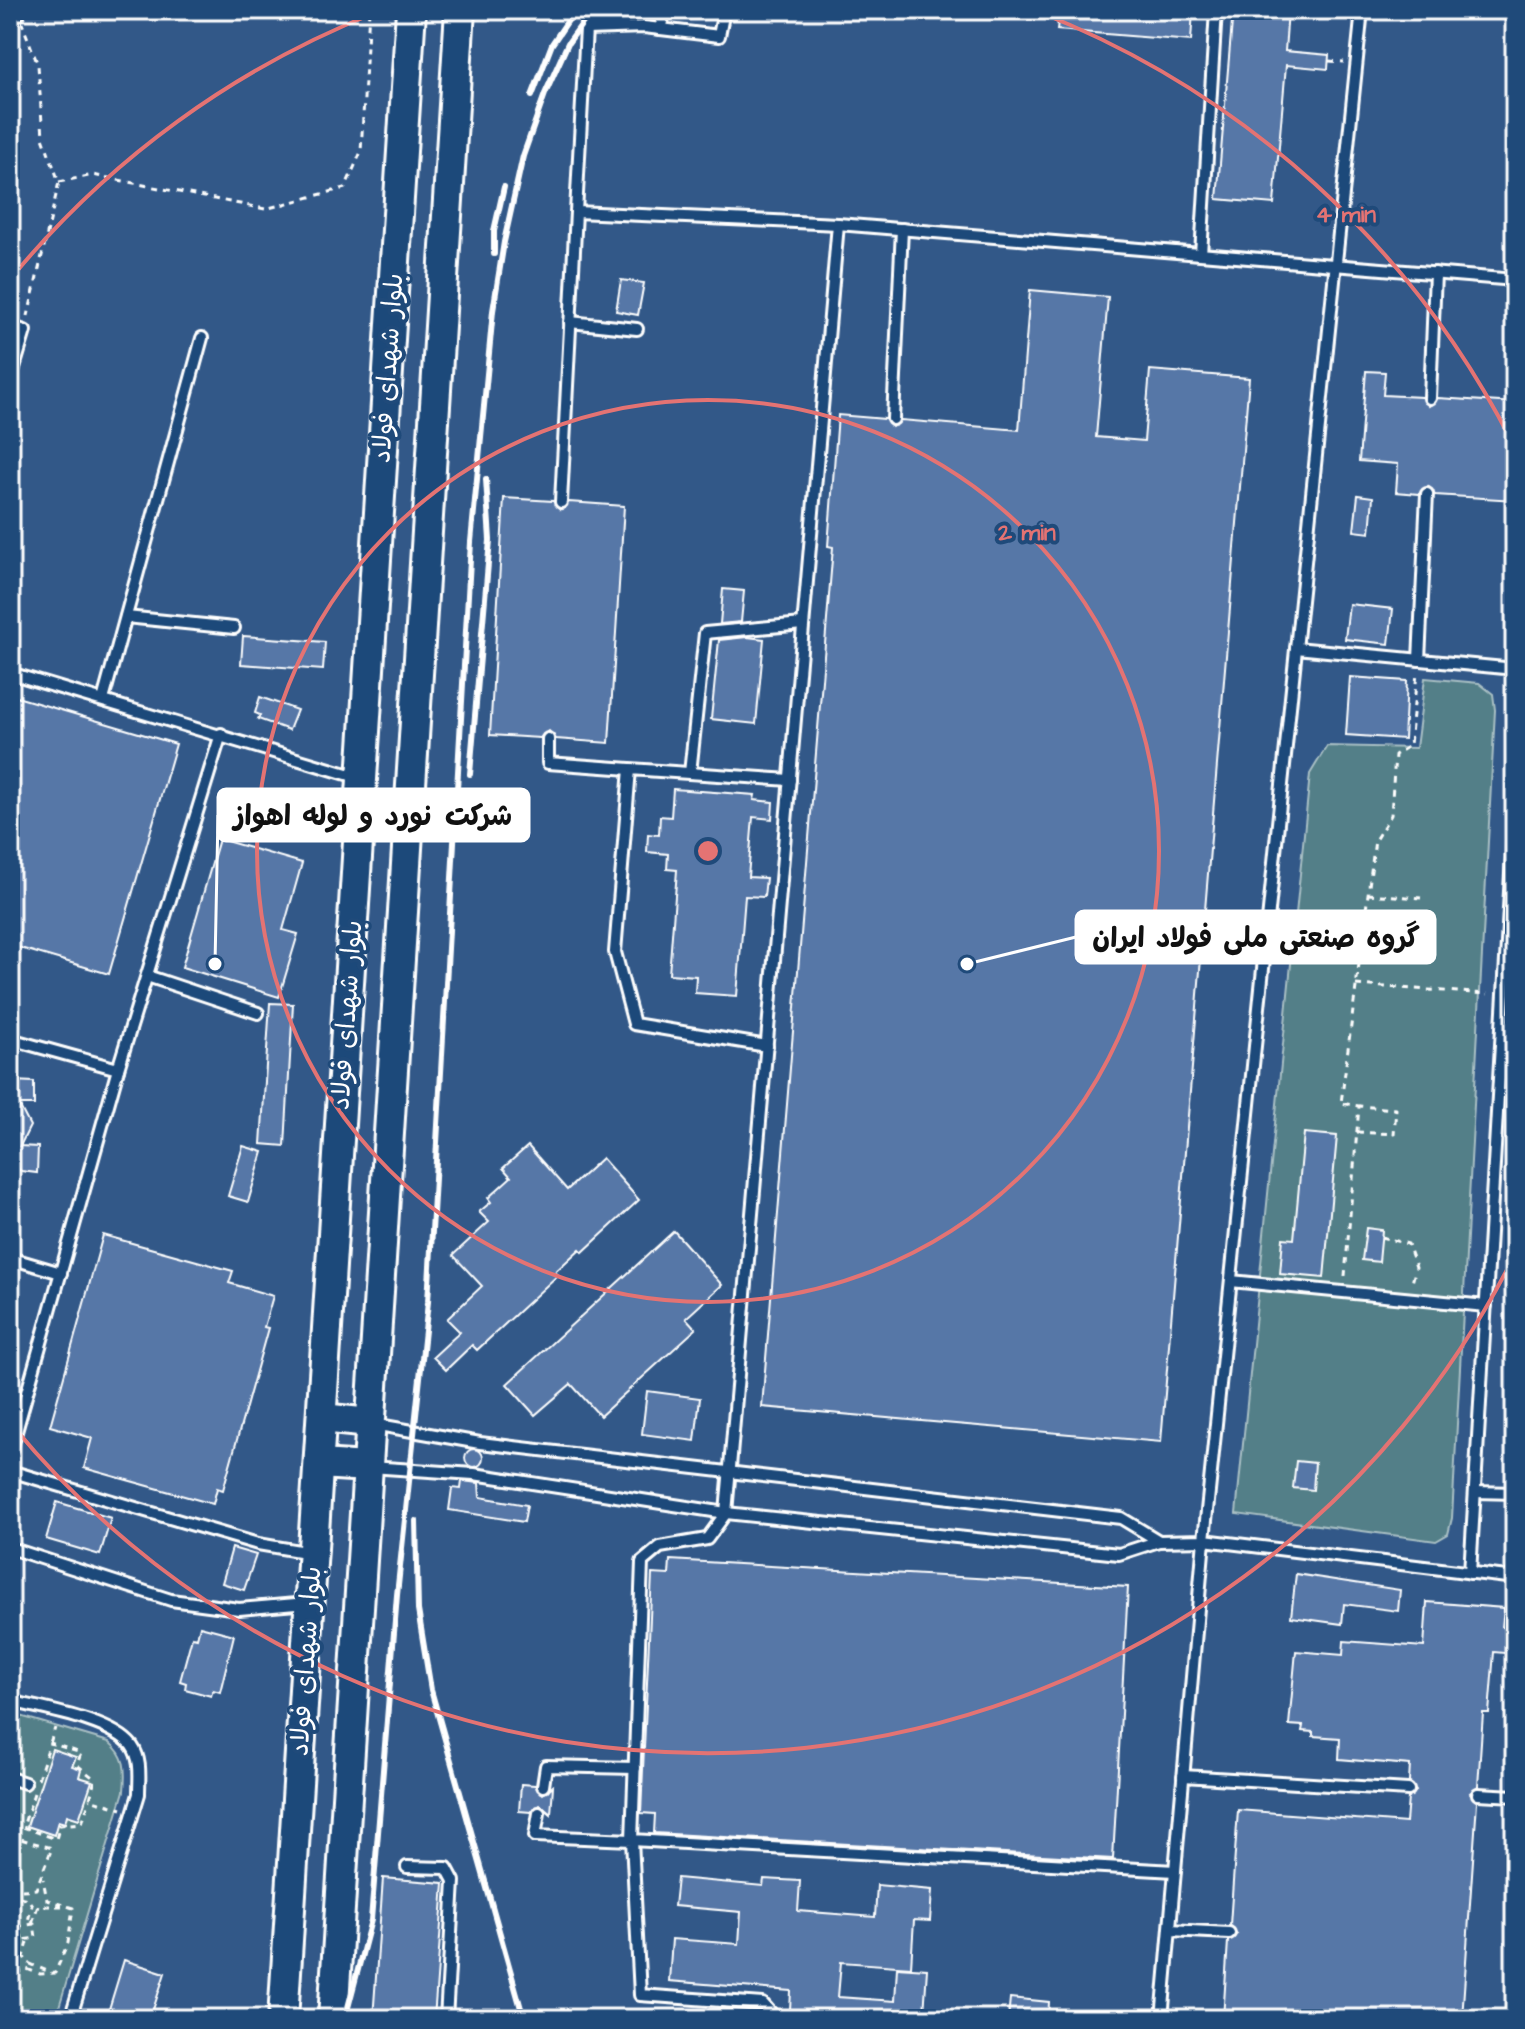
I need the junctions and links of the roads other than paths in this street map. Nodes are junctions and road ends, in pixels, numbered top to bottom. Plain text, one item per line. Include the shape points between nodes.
1 (411, 10) edge
2 (460, 10) edge
3 (587, 10) edge
4 (665, 10) edge
5 (724, 10) edge
6 (1216, 10) edge
7 (1362, 10) edge
8 (586, 29) junction
9 (660, 29) junction
10 (576, 212) junction
11 (838, 224) junction
12 (902, 229) junction
13 (1201, 254) junction
14 (1335, 265) junction
15 (1435, 273) junction
16 (1515, 280) edge
17 (570, 322) junction
18 (10, 326) edge
19 (637, 329) dead end
20 (202, 338) dead end
21 (10, 381) edge
22 (1430, 398) dead end
23 (893, 419) dead end
24 (1427, 494) dead end
25 (561, 502) dead end
26 (126, 617) junction
27 (803, 624) junction
28 (234, 628) dead end
29 (1296, 648) junction
30 (1419, 660) junction
31 (1515, 669) edge
32 (10, 673) edge
33 (103, 700) junction
34 (221, 734) junction
35 (548, 739) dead end
36 (630, 769) junction
37 (690, 773) junction
38 (362, 779) junction
39 (790, 780) junction
40 (1515, 806) edge
41 (147, 976) junction
42 (258, 1013) dead end
43 (10, 1039) edge
44 (767, 1046) junction
45 (118, 1069) junction
46 (10, 1258) edge
47 (61, 1273) junction
48 (1231, 1281) junction
49 (1486, 1306) junction
50 (322, 1418) junction
51 (370, 1423) junction
52 (10, 1453) edge
53 (319, 1464) junction
54 (368, 1467) junction
55 (10, 1471) edge
56 (730, 1471) junction
57 (1475, 1492) junction
58 (1515, 1493) edge
59 (726, 1513) junction
60 (1204, 1540) junction
61 (1159, 1541) junction
62 (10, 1548) edge
63 (313, 1554) junction
64 (1470, 1573) junction
65 (1515, 1578) edge
66 (310, 1603) junction
67 (10, 1701) edge
68 (635, 1768) junction
69 (1183, 1776) junction
70 (10, 1778) edge
71 (25, 1783) dead end
72 (543, 1786) dead end
73 (1408, 1790) dead end
74 (1478, 1794) dead end
75 (1515, 1796) edge
76 (539, 1813) dead end
77 (632, 1840) junction
78 (407, 1867) dead end
79 (1175, 1871) junction
80 (1170, 1930) junction
81 (1229, 1933) dead end
82 (70, 2019) edge
83 (283, 2019) edge
84 (333, 2019) edge
85 (446, 2019) edge
86 (776, 2019) edge
87 (1162, 2019) edge

1 - 38 street, بلوار شهدای فولاد
2 - 51 street, بلوار شهدای فولاد
3 - 8 lane
4 - 9 lane
5 - 9 lane via 719,36
6 - 13 lane
7 - 14 lane
8 - 9 lane
8 - 10 lane
10 - 11 lane
10 - 17 lane
11 - 12 lane
11 - 27 lane
12 - 13 lane
12 - 23 lane
13 - 14 lane
14 - 15 lane
14 - 29 lane
15 - 16 lane
15 - 22 lane
17 - 19 lane
17 - 25 lane
18 - 21 lane via 25,331
20 - 26 lane
24 - 30 lane
26 - 28 lane
26 - 33 lane
27 - 37 lane via 705,633
27 - 39 lane
29 - 30 lane
29 - 48 lane
30 - 31 lane
32 - 33 lane
33 - 34 lane
34 - 38 lane
34 - 41 lane
35 - 36 lane via 548,763
36 - 37 lane
36 - 44 lane via 615,952 634,1024
37 - 39 lane
38 - 50 street, بلوار شهدای فولاد
39 - 44 lane
40 - 49 lane
41 - 42 lane
41 - 45 lane
43 - 45 lane
44 - 56 lane
45 - 47 lane
46 - 47 lane
47 - 52 lane
48 - 49 lane
48 - 60 lane
49 - 57 lane
50 - 51 street
50 - 53 street, بلوار شهدای فولاد
51 - 54 street, بلوار شهدای فولاد
51 - 56 lane via 480,1443
53 - 54 street
53 - 63 street, بلوار شهدای فولاد
54 - 59 lane via 474,1474
54 - 84 street, بلوار شهدای فولاد
55 - 63 lane via 258,1544
56 - 59 lane
56 - 61 lane via 1121,1518
57 - 58 lane
57 - 64 lane
59 - 61 lane via 1119,1554
59 - 68 lane via 707,1539 660,1547 642,1562
60 - 61 lane
60 - 64 lane
60 - 69 lane
62 - 66 lane via 171,1600 239,1609
63 - 66 street, بلوار شهدای فولاد
64 - 65 lane
66 - 83 street, بلوار شهدای فولاد
67 - 82 lane via 113,1729 132,1746 140,1765 139,1794
68 - 72 lane via 546,1766
68 - 77 lane
69 - 73 lane
69 - 79 lane
70 - 71 lane
74 - 75 lane
76 - 77 lane via 535,1836
77 - 79 lane
77 - 86 lane via 640,1995 763,2004
78 - 85 lane via 447,1868 454,1881
79 - 80 lane
80 - 81 lane
80 - 87 lane

